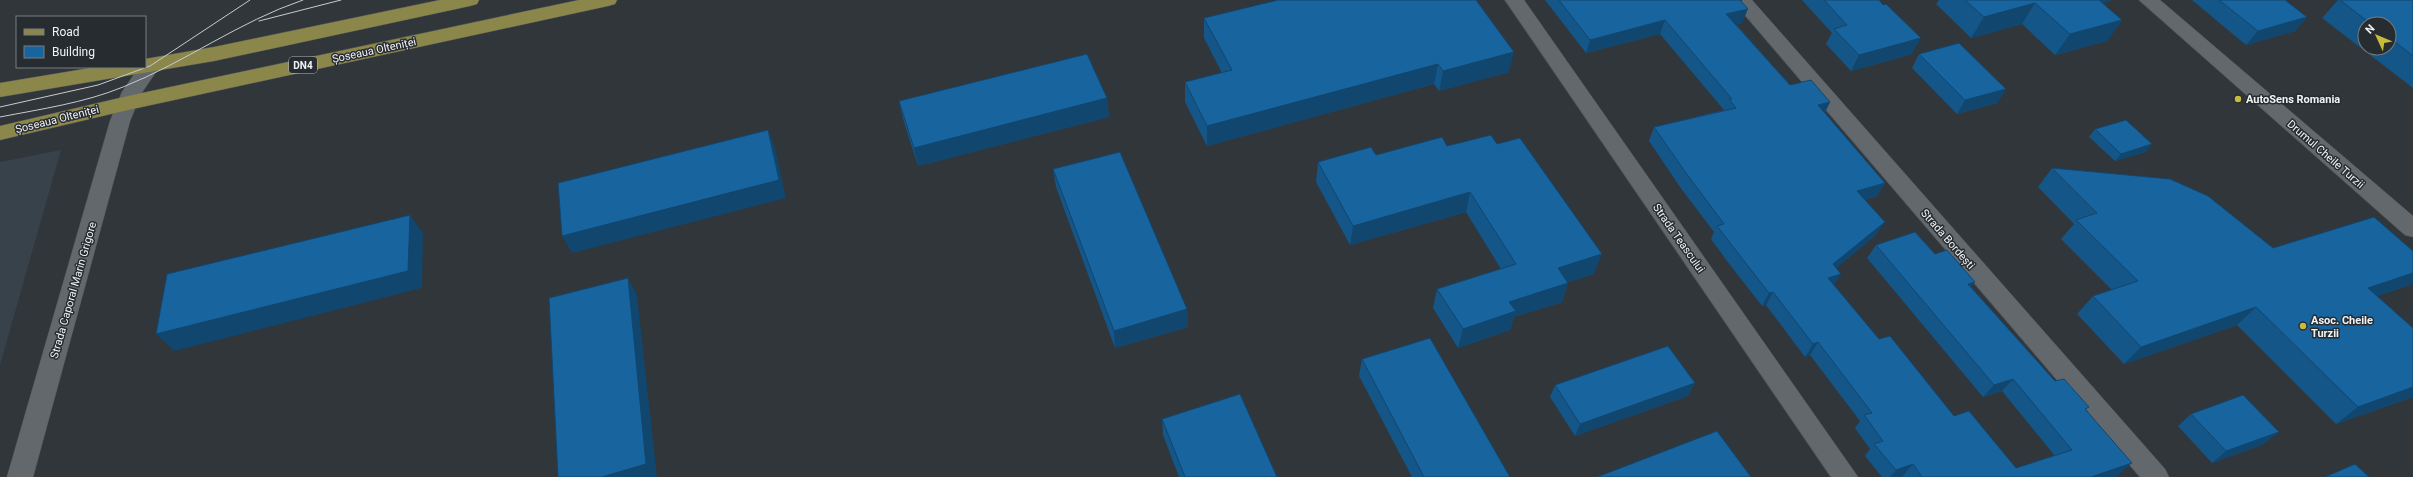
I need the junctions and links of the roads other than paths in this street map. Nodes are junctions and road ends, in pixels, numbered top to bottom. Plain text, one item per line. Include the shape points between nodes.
1 (470, 0) edge
2 (608, 0) edge
3 (1514, 0) edge
4 (1741, 0) edge
5 (2148, 0) edge
6 (150, 66) junction
7 (146, 67) edge
8 (138, 68) edge
9 (0, 90) edge
10 (128, 103) junction
11 (0, 133) edge
12 (2413, 229) edge
13 (20, 477) edge
14 (1845, 477) edge
15 (2156, 477) edge

1 - 6 main road
2 - 10 main road, Șoseaua Olteniței / DN4
3 - 14 street, Strada Teascului
4 - 15 street, Strada Bordești
5 - 12 street, Drumul Cheile Turzii
6 - 7 main road
6 - 10 street, Strada Caporal Marin Grigore via 139,80
8 - 9 main road
10 - 11 main road, Șoseaua Olteniței / DN4
10 - 13 street, Strada Caporal Marin Grigore via 120,121

